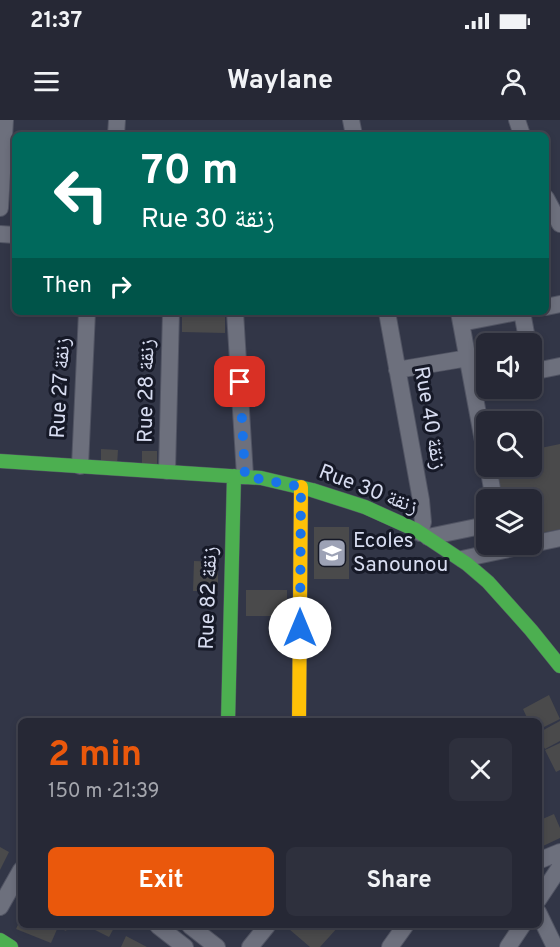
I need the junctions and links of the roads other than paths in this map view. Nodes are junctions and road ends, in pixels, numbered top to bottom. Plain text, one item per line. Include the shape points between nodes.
1 (5, 136) edge
2 (549, 204) edge
3 (0, 208) edge
4 (560, 224) edge
5 (87, 315) edge
6 (171, 315) edge
7 (235, 315) edge
8 (388, 315) edge
9 (488, 315) edge
10 (523, 315) edge
11 (460, 318) edge
12 (526, 333) edge
13 (468, 358) junction
14 (560, 366) edge
15 (542, 367) edge
16 (397, 370) junction
17 (476, 377) edge
18 (0, 461) edge
19 (80, 466) junction
20 (167, 471) junction
21 (240, 476) junction
22 (301, 487) junction
23 (476, 527) edge
24 (424, 535) junction
25 (560, 537) edge
26 (462, 559) junction
27 (552, 641) edge
28 (560, 666) edge
29 (228, 718) edge
30 (299, 718) edge
31 (560, 852) edge
32 (542, 859) edge
33 (560, 867) edge
34 (18, 875) edge
35 (542, 894) edge
36 (0, 907) edge
37 (542, 920) edge
38 (161, 928) edge
39 (193, 928) edge
40 (265, 928) edge
41 (404, 928) edge
42 (521, 928) edge
43 (0, 940) edge
44 (11, 947) edge
45 (185, 947) edge
46 (217, 947) edge
47 (250, 947) edge
48 (390, 947) edge
49 (508, 947) edge
50 (555, 947) edge

1 - 3 street
2 - 4 street
5 - 19 street, Rue 27 زنقة
6 - 20 street, Rue 28 زنقة
7 - 21 street
8 - 16 street, Rue 40 زنقة
9 - 11 street
10 - 12 street
11 - 13 street
13 - 16 street
13 - 17 street
14 - 15 street
16 - 24 street, Rue 40 زنقة
18 - 19 street, Rue 30 زنقة
19 - 20 street, Rue 30 زنقة
20 - 21 street, Rue 30 زنقة
21 - 22 street, Rue 30 زنقة
21 - 29 street, Rue 82 زنقة
22 - 24 street, Rue 30 زنقة via 375,512
22 - 30 street
23 - 24 street
24 - 26 street, Rue 30 زنقة
25 - 26 street
26 - 27 street, Rue 30 زنقة
27 - 28 street, Rue 30 زنقة
31 - 32 street
33 - 35 street
34 - 36 street
37 - 50 street
38 - 45 street
39 - 46 street
40 - 47 street
41 - 48 street
42 - 49 street
43 - 44 street

